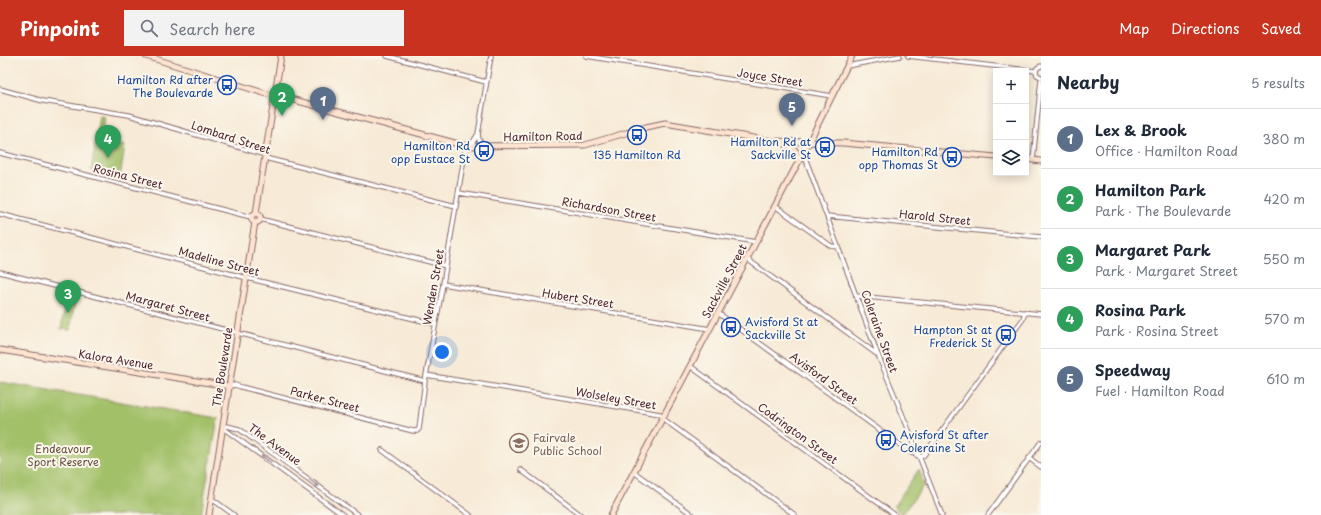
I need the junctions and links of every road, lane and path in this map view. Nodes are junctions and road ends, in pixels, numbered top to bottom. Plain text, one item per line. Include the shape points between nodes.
1 (146, 56) edge
2 (281, 56) edge
3 (387, 56) edge
4 (491, 56) edge
5 (586, 56) edge
6 (852, 56) edge
7 (900, 56) edge
8 (908, 56) edge
9 (847, 66) junction
10 (1041, 66) edge
11 (1036, 71) junction
12 (1041, 77) edge
13 (1041, 80) edge
14 (486, 82) junction
15 (0, 89) edge
16 (275, 96) junction
17 (832, 96) junction
18 (478, 134) junction
19 (771, 140) junction
20 (809, 142) junction
21 (467, 146) junction
22 (484, 146) junction
23 (803, 152) junction
24 (0, 153) edge
25 (266, 157) junction
26 (993, 157) edge
27 (1029, 159) edge
28 (1033, 160) junction
29 (1041, 161) edge
30 (798, 162) junction
31 (459, 193) junction
32 (456, 206) junction
33 (775, 206) junction
34 (256, 213) junction
35 (0, 214) edge
36 (827, 216) junction
37 (251, 217) junction
38 (260, 219) junction
39 (255, 222) junction
40 (1041, 237) edge
41 (756, 242) junction
42 (839, 247) junction
43 (747, 259) junction
44 (446, 266) junction
45 (0, 272) edge
46 (247, 278) junction
47 (443, 284) junction
48 (857, 296) junction
49 (1025, 312) junction
50 (718, 313) junction
51 (1041, 314) edge
52 (435, 324) junction
53 (710, 329) junction
54 (237, 333) junction
55 (0, 350) edge
56 (878, 355) junction
57 (690, 366) junction
58 (426, 375) junction
59 (425, 381) junction
60 (229, 386) junction
61 (663, 417) junction
62 (223, 428) junction
63 (417, 431) joint
64 (1041, 442) edge
65 (382, 450) dead end
66 (920, 457) junction
67 (1029, 458) junction
68 (1041, 467) edge
69 (520, 470) dead end
70 (634, 472) junction
71 (212, 499) junction
72 (209, 515) edge
73 (234, 515) edge
74 (343, 515) edge
75 (358, 515) edge
76 (470, 515) edge
77 (581, 515) edge
78 (611, 515) edge
79 (693, 515) edge
80 (794, 515) edge
81 (895, 515) edge
82 (942, 515) edge
83 (988, 515) edge

1 - 16 main road, Hamilton Road
2 - 16 main road
3 - 14 street
4 - 14 street
5 - 17 street, Joyce Street
6 - 9 main road, Sackville Street
7 - 9 street
8 - 11 street
9 - 17 main road, Sackville Street
10 - 11 street
11 - 12 street via 1036,75
13 - 28 street
14 - 18 street
15 - 25 street, Lombard Street via 43,101 128,115
16 - 21 main road, Hamilton Road
16 - 25 main road
17 - 20 main road, Sackville Street
18 - 21 street
18 - 22 street
19 - 20 main road, Hamilton Road
19 - 22 main road, Hamilton Road via 665,123 585,145
19 - 30 main road via 794,149 798,154
20 - 23 main road, Sackville Street
20 - 26 main road, Hamilton Road
21 - 22 main road, Hamilton Road
21 - 31 street, Wenden Street
23 - 30 main road, Sackville Street
23 - 36 street, Coleraine Street
24 - 37 street, Rosina Street
25 - 32 street, Lombard Street
25 - 34 main road
27 - 28 main road
28 - 29 main road
30 - 33 main road, Sackville Street
31 - 32 street, Wenden Street
31 - 41 street, Richardson Street
32 - 44 street, Wenden Street
33 - 41 main road, Sackville Street
33 - 42 street via 831,246
34 - 37 main road
34 - 38 main road
35 - 46 street, Madeline Street
36 - 40 street, Harold Street
36 - 42 street, Coleraine Street
37 - 39 main road
38 - 39 main road
38 - 44 street
39 - 46 main road, The Boulevarde
41 - 43 main road, Sackville Street
42 - 48 street, Coleraine Street
43 - 50 main road, Sackville Street
43 - 56 street
44 - 47 street, Wenden Street
45 - 54 street, Margaret Street
46 - 52 street, Madeline Street
46 - 54 main road, The Boulevarde
47 - 52 street, Wenden Street
47 - 53 street, Hubert Street
48 - 49 street
48 - 56 street, Coleraine Street
49 - 51 street
49 - 66 street via 974,387
50 - 53 main road, Sackville Street
50 - 66 street, Avisford Street
52 - 58 street, Wenden Street
53 - 57 main road, Sackville Street
54 - 59 street, Margaret Street
54 - 60 main road, The Boulevarde
55 - 60 main road, Kalora Avenue
56 - 66 street, Coleraine Street
57 - 61 main road, Sackville Street
57 - 81 street, Codrington Street
58 - 59 street, Wenden Street
58 - 61 street, Wolseley Street via 660,414
59 - 63 street, Wenden Street
60 - 62 main road, The Boulevarde
60 - 63 street, Parker Street
61 - 70 main road, Sackville Street
61 - 80 street, Wolseley Street
62 - 71 main road, The Boulevarde
74 -> 62 street, The Avenue
62 -> 75 street, The Avenue via 227,426 240,429
64 - 67 street
65 - 76 street
66 - 82 street, Coleraine Street
67 - 68 street
67 - 83 street
69 - 77 street
70 - 78 main road, Sackville Street
70 - 79 street
71 - 72 main road, The Boulevarde
71 - 73 street

